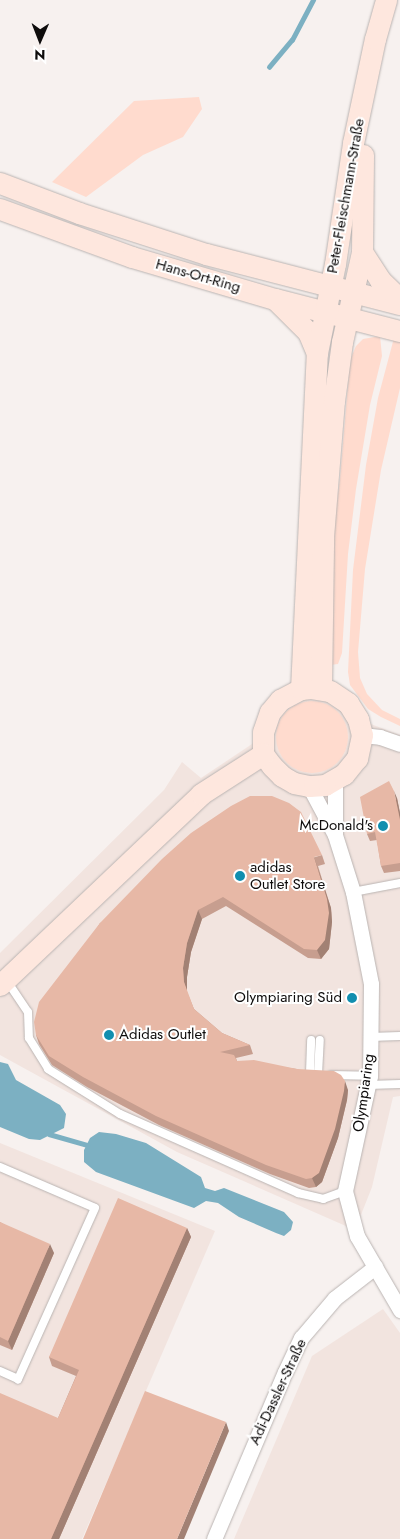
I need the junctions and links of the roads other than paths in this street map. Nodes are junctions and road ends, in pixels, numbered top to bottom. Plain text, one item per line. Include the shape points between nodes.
1 (386, 0) edge
2 (362, 105) junction
3 (0, 183) edge
4 (0, 209) edge
5 (362, 252) junction
6 (330, 286) junction
7 (353, 292) junction
8 (400, 298) edge
9 (275, 299) junction
10 (400, 304) edge
11 (325, 312) junction
12 (348, 318) junction
13 (400, 331) edge
14 (317, 353) junction
15 (311, 689) junction
16 (362, 735) junction
17 (400, 744) edge
18 (263, 754) junction
19 (335, 780) junction
20 (309, 786) junction
21 (335, 835) junction
22 (400, 883) edge
23 (353, 892) junction
24 (3, 982) edge
25 (37, 1009) edge
26 (28, 1012) junction
27 (400, 1036) edge
28 (370, 1037) junction
29 (311, 1040) dead end
30 (320, 1040) dead end
31 (301, 1072) edge
32 (310, 1073) junction
33 (318, 1074) junction
34 (369, 1080) junction
35 (400, 1084) edge
36 (0, 1167) edge
37 (345, 1190) junction
38 (375, 1267) junction
39 (400, 1310) edge
40 (0, 1371) edge
41 (214, 1539) edge

1 - 2 street, Peter-Fleischmann-Straße
2 - 5 street, Peter-Fleischmann-Straße
2 - 6 street, Peter-Fleischmann-Straße
3 - 6 street, Hans-Ort-Ring via 79,213 206,254
4 - 9 street, Hans-Ort-Ring via 132,257
5 - 7 street, Peter-Fleischmann-Straße
5 - 8 street via 380,280
6 - 7 street, Hans-Ort-Ring
6 - 11 street, Peter-Fleischmann-Straße
7 - 10 street, Hans-Ort-Ring
7 - 12 street, Peter-Fleischmann-Straße
9 - 11 street, Hans-Ort-Ring
9 - 14 street via 308,332
11 - 12 street, Hans-Ort-Ring
11 - 14 street, Peter-Fleischmann-Straße
12 - 13 street, Hans-Ort-Ring
12 - 15 street, Peter-Fleischmann-Straße via 334,401
14 - 15 street, Peter-Fleischmann-Straße
15 - 16 street via 336,694 348,703 358,719
15 - 18 street via 280,700 270,712 263,732
16 - 17 street
16 - 19 street via 357,758 351,768
18 - 20 street via 282,776
18 - 24 street via 201,794
19 - 20 street
19 - 21 street, Olympiaring
20 - 21 street, Olympiaring
21 - 23 street, Olympiaring
22 - 23 lane
23 - 28 street, Olympiaring via 370,984
24 - 26 lane
25 - 26 lane
26 - 37 lane via 30,1038 48,1069 120,1114 298,1194 323,1199
27 - 28 lane
28 - 34 street, Olympiaring
29 - 32 lane
30 - 33 lane
31 - 32 lane
32 - 33 lane
33 - 34 lane
34 - 35 lane
34 - 37 street, Olympiaring
36 - 40 lane via 95,1208 18,1379
37 - 38 street, Olympiaring via 357,1236
38 - 39 street, Olympiaring
38 - 41 street, Adi-Dassler-Straße via 335,1298 301,1338

